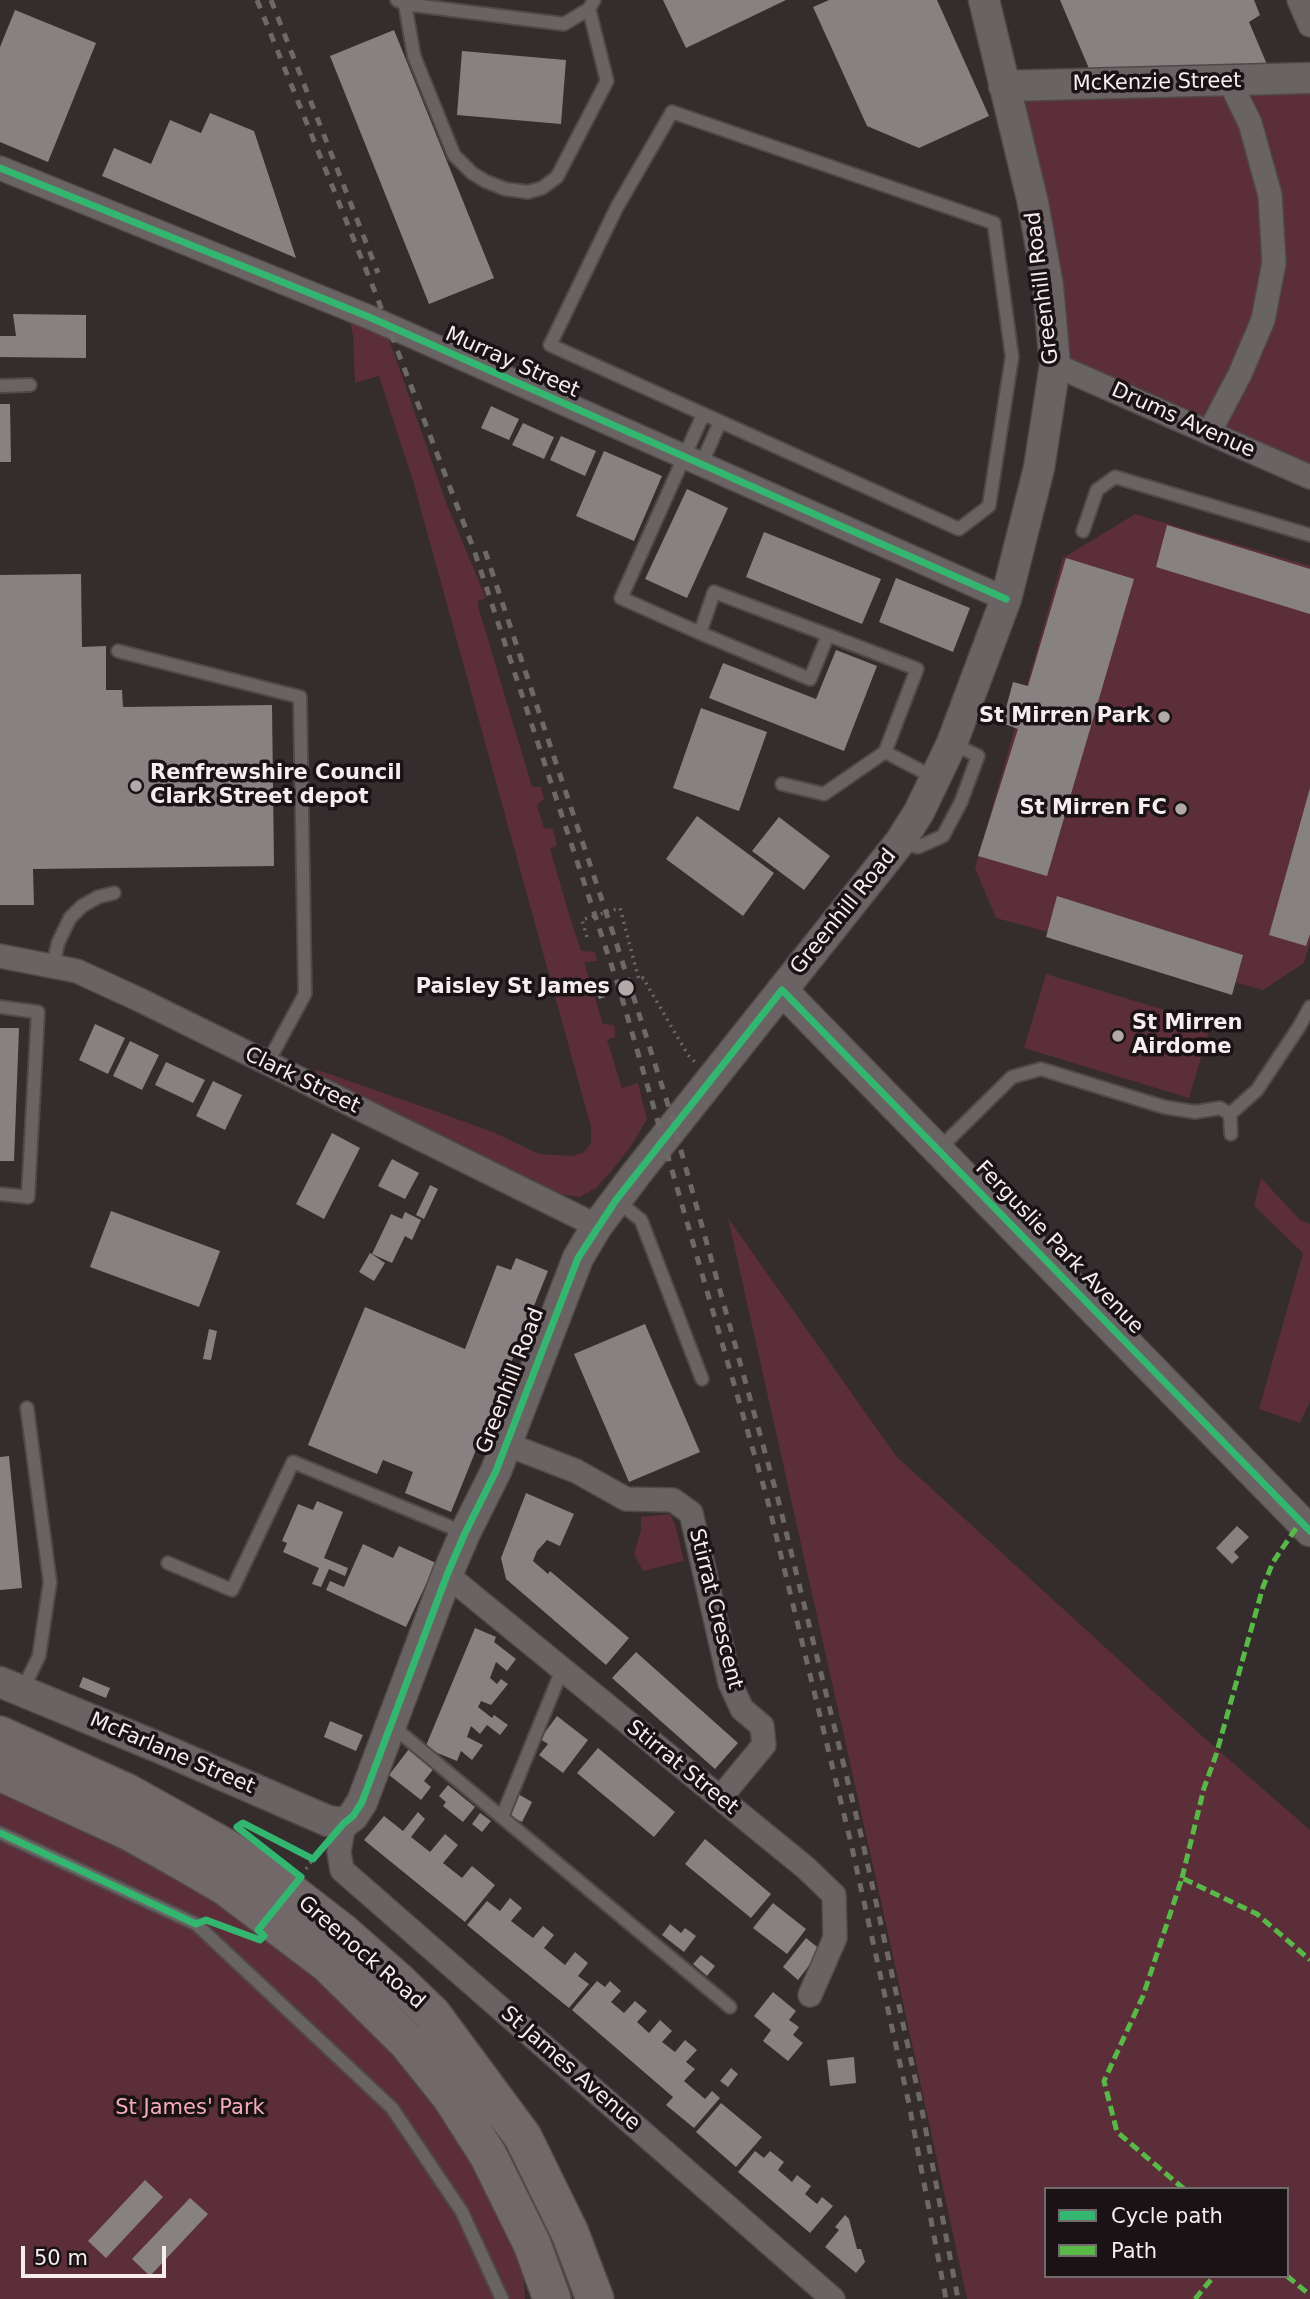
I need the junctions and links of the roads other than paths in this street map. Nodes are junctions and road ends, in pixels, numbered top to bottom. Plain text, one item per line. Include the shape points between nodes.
1 (984, 0) edge
2 (1299, 0) edge
3 (401, 2) edge
4 (592, 5) edge
5 (1310, 25) edge
6 (1310, 78) edge
7 (1230, 82) junction
8 (1003, 86) junction
9 (0, 168) edge
10 (1055, 365) junction
11 (30, 385) dead end
12 (0, 386) edge
13 (703, 415) junction
14 (720, 422) junction
15 (1209, 433) junction
16 (692, 461) junction
17 (1310, 477) edge
18 (1083, 531) dead end
19 (1310, 535) edge
20 (1006, 599) junction
21 (700, 633) junction
22 (828, 635) junction
23 (118, 651) dead end
24 (952, 743) junction
25 (885, 752) junction
26 (936, 778) junction
27 (782, 784) dead end
28 (900, 842) junction
29 (114, 894) dead end
30 (0, 956) edge
31 (53, 967) junction
32 (782, 990) junction
33 (0, 1007) edge
34 (1310, 1007) edge
35 (267, 1064) junction
36 (1230, 1114) junction
37 (1231, 1134) dead end
38 (939, 1149) junction
39 (0, 1194) edge
40 (616, 1200) junction
41 (597, 1226) junction
42 (702, 1379) dead end
43 (27, 1409) dead end
44 (506, 1444) junction
45 (1310, 1531) edge
46 (465, 1533) junction
47 (168, 1563) dead end
48 (447, 1576) junction
49 (562, 1670) junction
50 (11, 1686) edge
51 (391, 1725) junction
52 (0, 1735) edge
53 (0, 1772) edge
54 (720, 1798) junction
55 (502, 1817) junction
56 (344, 1823) junction
57 (0, 1833) edge
58 (810, 1995) dead end
59 (730, 2007) dead end
60 (502, 2299) edge
61 (552, 2299) edge
62 (595, 2299) edge
63 (833, 2299) edge

1 - 8 street, Greenhill Road
2 - 5 street
3 - 4 lane via 564,24
3 - 4 lane via 414,56 454,155 485,181 505,190 528,192 557,177 607,81
6 - 7 street, McKenzie Street
7 - 8 street, McKenzie Street
7 - 15 street via 1250,123 1270,195 1274,263 1263,320
8 - 10 street, Greenhill Road via 1033,203 1048,286
9 - 16 street, Murray Street via 369,317
10 - 15 street, Drums Avenue
10 - 20 street, Greenhill Road via 1039,468
11 - 12 lane
13 - 14 lane
13 - 14 lane via 550,345 617,206 671,112 994,223 1012,357 989,506 959,529
13 - 16 lane
14 - 16 lane
15 - 17 street, Drums Avenue
16 - 20 street, Murray Street
16 - 21 lane via 621,598
18 - 19 lane via 1097,490 1115,477
20 - 24 street, Greenhill Road
21 - 22 lane via 715,592
21 - 22 lane via 810,679
22 - 25 lane via 916,669
23 - 35 lane via 300,697 305,994
24 - 26 street, Greenhill Road
24 - 28 lane via 978,756 961,802 943,836 918,847
25 - 26 lane
25 - 27 lane via 824,794
26 - 28 street, Greenhill Road
28 - 32 street, Greenhill Road
29 - 31 lane via 98,897 70,918
30 - 31 street, Clark Street
31 - 35 street, Clark Street via 77,971
32 - 38 street, Ferguslie Park Avenue
32 - 40 street, Greenhill Road
33 - 39 lane via 38,1012 28,1197
34 - 36 lane via 1256,1090
35 - 41 street, Clark Street
36 - 37 lane
36 - 38 lane via 1220,1108 1195,1112 1164,1107 1041,1069 1012,1077
38 - 45 street, Ferguslie Park Avenue
40 - 41 street, Greenhill Road
40 - 42 lane via 641,1220
41 - 44 street, Greenhill Road via 578,1258
43 - 50 lane via 50,1583 39,1656
44 - 46 street, Greenhill Road
44 - 54 street, Stirrat Crescent via 576,1471 626,1499 673,1500 691,1513 730,1682 742,1709 762,1726 764,1745
46 - 47 lane via 293,1462 232,1590
46 - 48 street, Greenhill Road
48 - 49 street, Stirrat Street
48 - 51 street, Greenhill Road
49 - 54 street, Stirrat Street
49 - 55 lane
50 - 56 street, McFarlane Street via 328,1821
51 - 55 lane
51 - 56 street, Greenhill Road via 362,1802
52 - 62 main road, Greenock Road via 126,1792 228,1849 289,1891 400,1983 432,2014 523,2137 570,2233
53 - 61 main road, Greenock Road via 183,1861 226,1887 328,1964 407,2042 451,2097 488,2155 527,2233
54 - 58 street, Stirrat Street via 834,1895 835,1938
55 - 59 lane
56 - 63 street, St James Avenue via 339,1852 342,1870
57 - 60 lane via 196,1924 392,2108 462,2213

